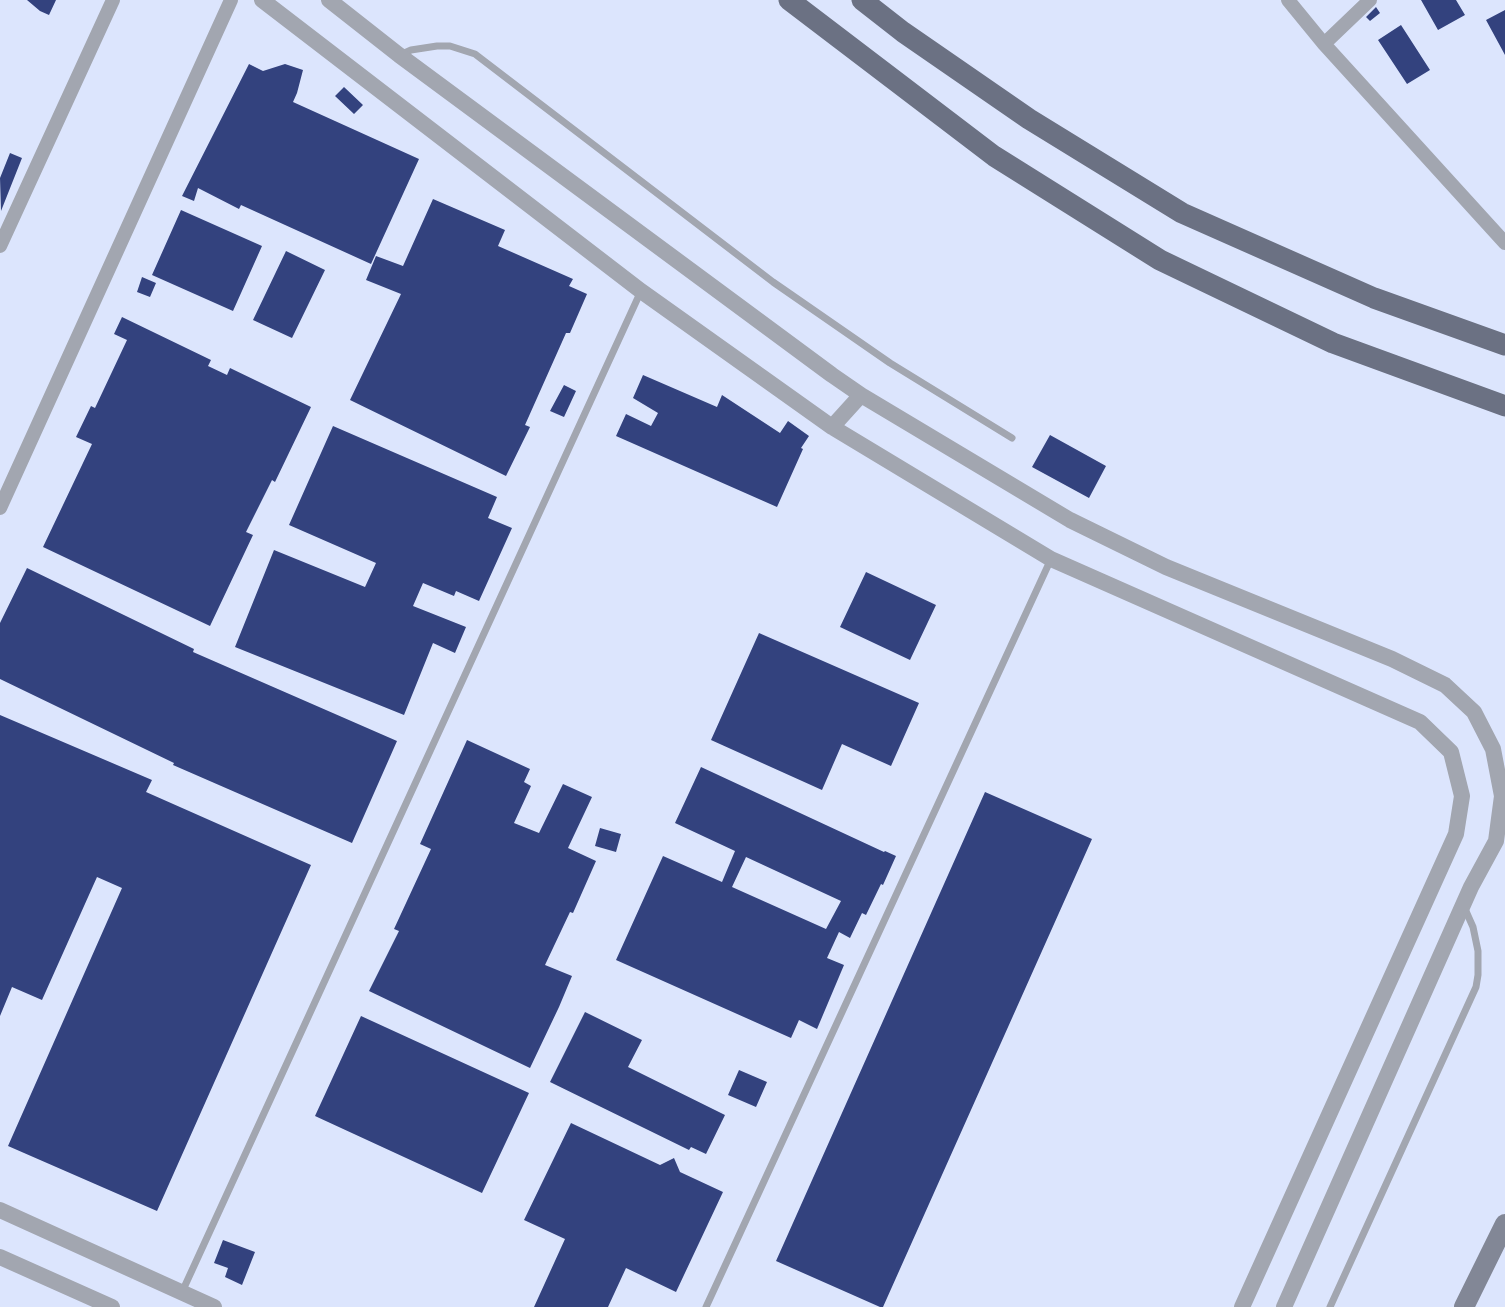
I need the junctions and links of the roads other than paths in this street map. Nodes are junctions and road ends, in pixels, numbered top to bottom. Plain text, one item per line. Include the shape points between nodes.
1 (113, 0) edge
2 (231, 0) edge
3 (262, 0) edge
4 (329, 0) edge
5 (789, 0) edge
6 (862, 0) edge
7 (1288, 0) edge
8 (1370, 0) edge
9 (1324, 44) junction
10 (399, 55) junction
11 (1505, 243) edge
12 (0, 246) edge
13 (641, 291) junction
14 (1505, 345) edge
15 (861, 395) junction
16 (1505, 406) edge
17 (832, 427) junction
18 (1012, 438) dead end
19 (0, 508) edge
20 (1051, 559) junction
21 (1463, 905) junction
22 (0, 1210) edge
23 (1505, 1224) edge
24 (0, 1257) edge
25 (182, 1292) junction
26 (1247, 1306) edge
27 (112, 1307) edge
28 (214, 1307) edge
29 (706, 1307) edge
30 (1284, 1307) edge
31 (1330, 1307) edge
32 (1464, 1307) edge

1 - 12 street
2 - 19 street
3 - 13 street
4 - 10 street
5 - 16 main road via 994,156 1160,261 1333,343
6 - 14 main road via 1029,119 1182,213 1374,298
7 - 9 street
8 - 9 street
9 - 11 street
10 - 15 street
10 - 18 lane via 437,46 475,54 783,289 890,363
13 - 17 street
13 - 25 lane
15 - 17 street
15 - 21 street via 1070,520 1166,567 1392,659 1445,685 1474,712 1493,749 1502,796 1496,841
17 - 20 street
20 - 26 street via 1420,722 1451,752 1462,796 1456,834
20 - 29 lane
21 - 30 street
21 - 31 lane via 1478,951 1476,987
22 - 25 street
23 - 32 main road
24 - 27 street
25 - 28 street

